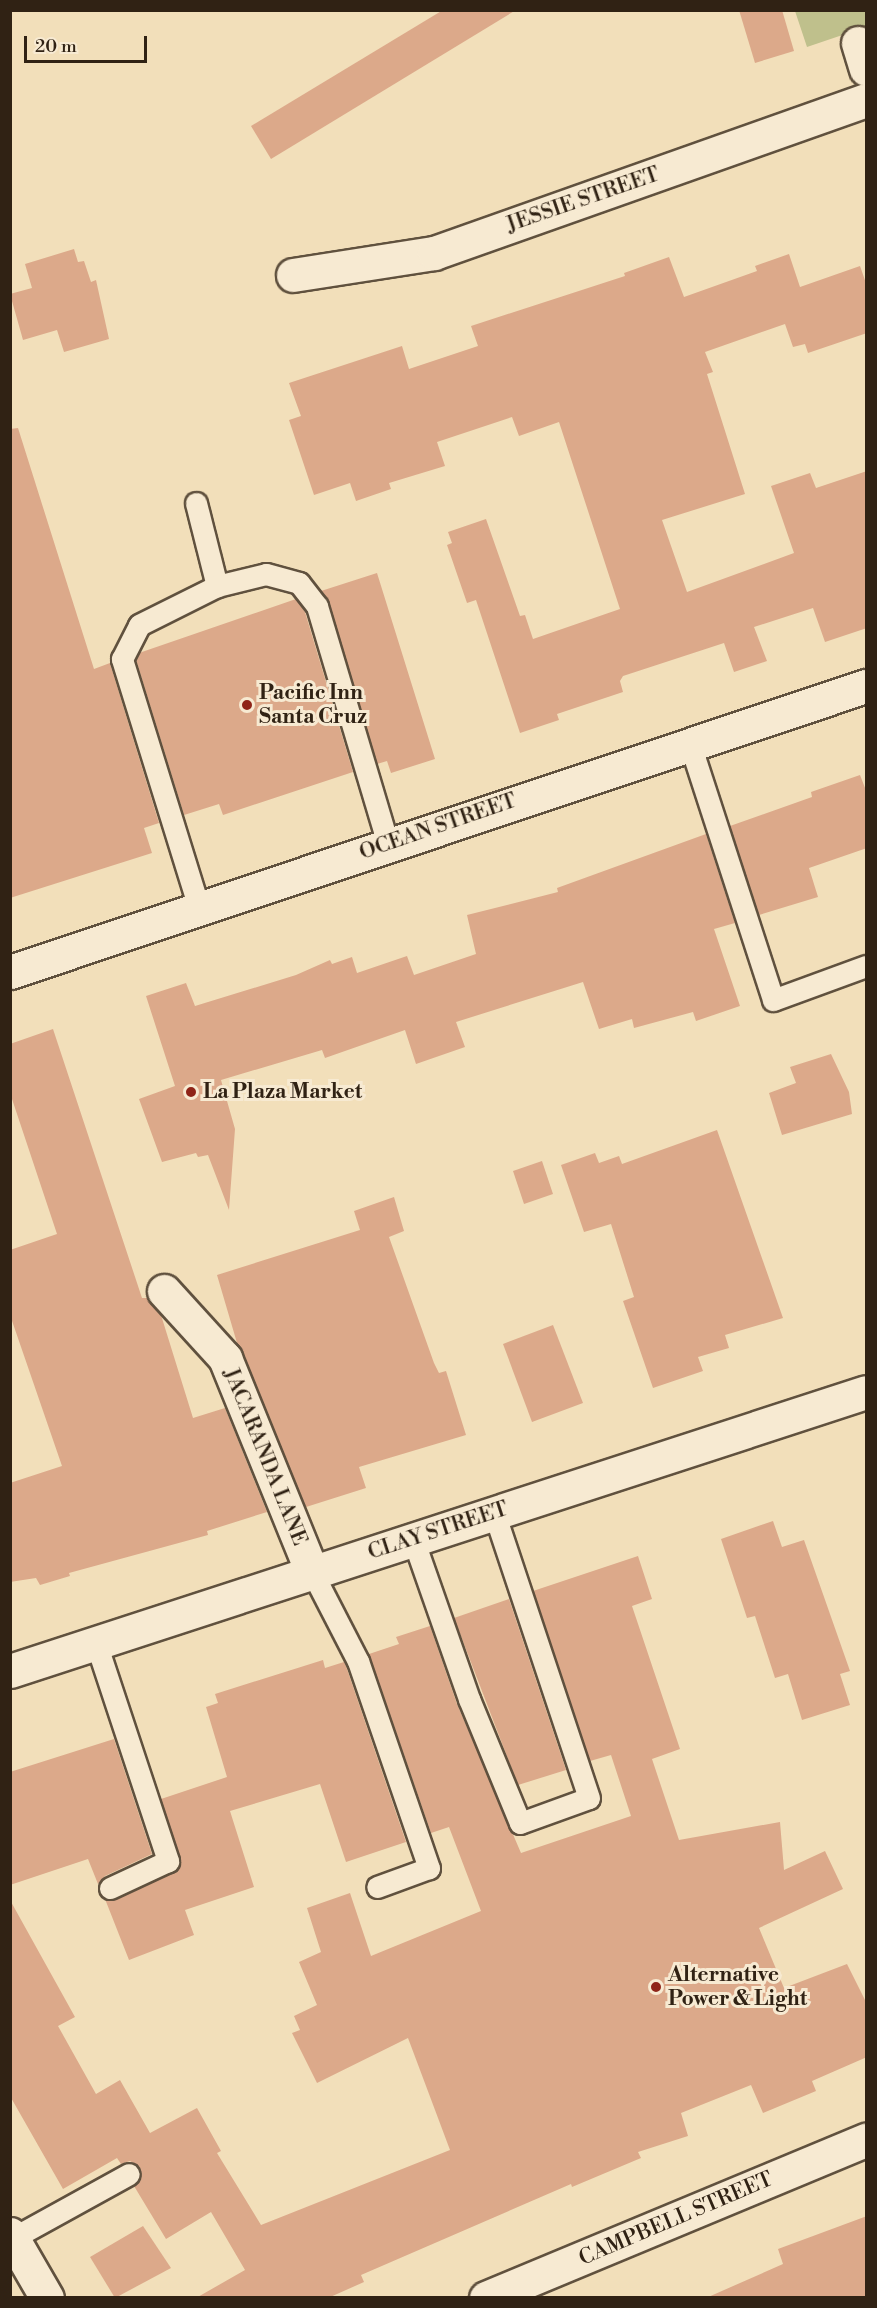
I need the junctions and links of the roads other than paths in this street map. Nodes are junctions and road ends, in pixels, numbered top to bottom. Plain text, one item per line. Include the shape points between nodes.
1 (867, 100) edge
2 (293, 274) dead end
3 (196, 503) dead end
4 (217, 586) junction
5 (867, 686) edge
6 (690, 744) junction
7 (388, 844) junction
8 (199, 908) junction
9 (867, 966) edge
10 (10, 972) edge
11 (164, 1291) dead end
12 (867, 1392) edge
13 (494, 1513) junction
14 (413, 1539) junction
15 (312, 1572) junction
16 (96, 1643) junction
17 (10, 1671) edge
18 (110, 1887) dead end
19 (377, 1887) dead end
20 (867, 2140) edge
21 (129, 2174) dead end
22 (12, 2236) edge
23 (47, 2298) edge
24 (486, 2298) edge

1 - 2 street, JESSIE STREET via 434,253
3 - 4 lane
4 - 7 lane via 266,574 300,583 317,606
4 - 8 lane via 139,625 122,660
5 - 6 street, OCEAN STREET
6 - 7 street, OCEAN STREET
6 - 9 lane via 773,1000
7 - 8 street, OCEAN STREET
8 - 10 street, OCEAN STREET
11 - 15 street, JACARANDA LANE via 225,1358
12 - 13 street, CLAY STREET
13 - 14 street, CLAY STREET
13 - 14 lane via 590,1798 520,1823 469,1699
14 - 15 street, CLAY STREET
15 - 16 street, CLAY STREET
15 - 19 lane via 358,1661 429,1868
16 - 17 street, CLAY STREET
16 - 18 lane via 168,1861
20 - 24 street, CAMPBELL STREET
21 - 22 lane
22 - 23 street

